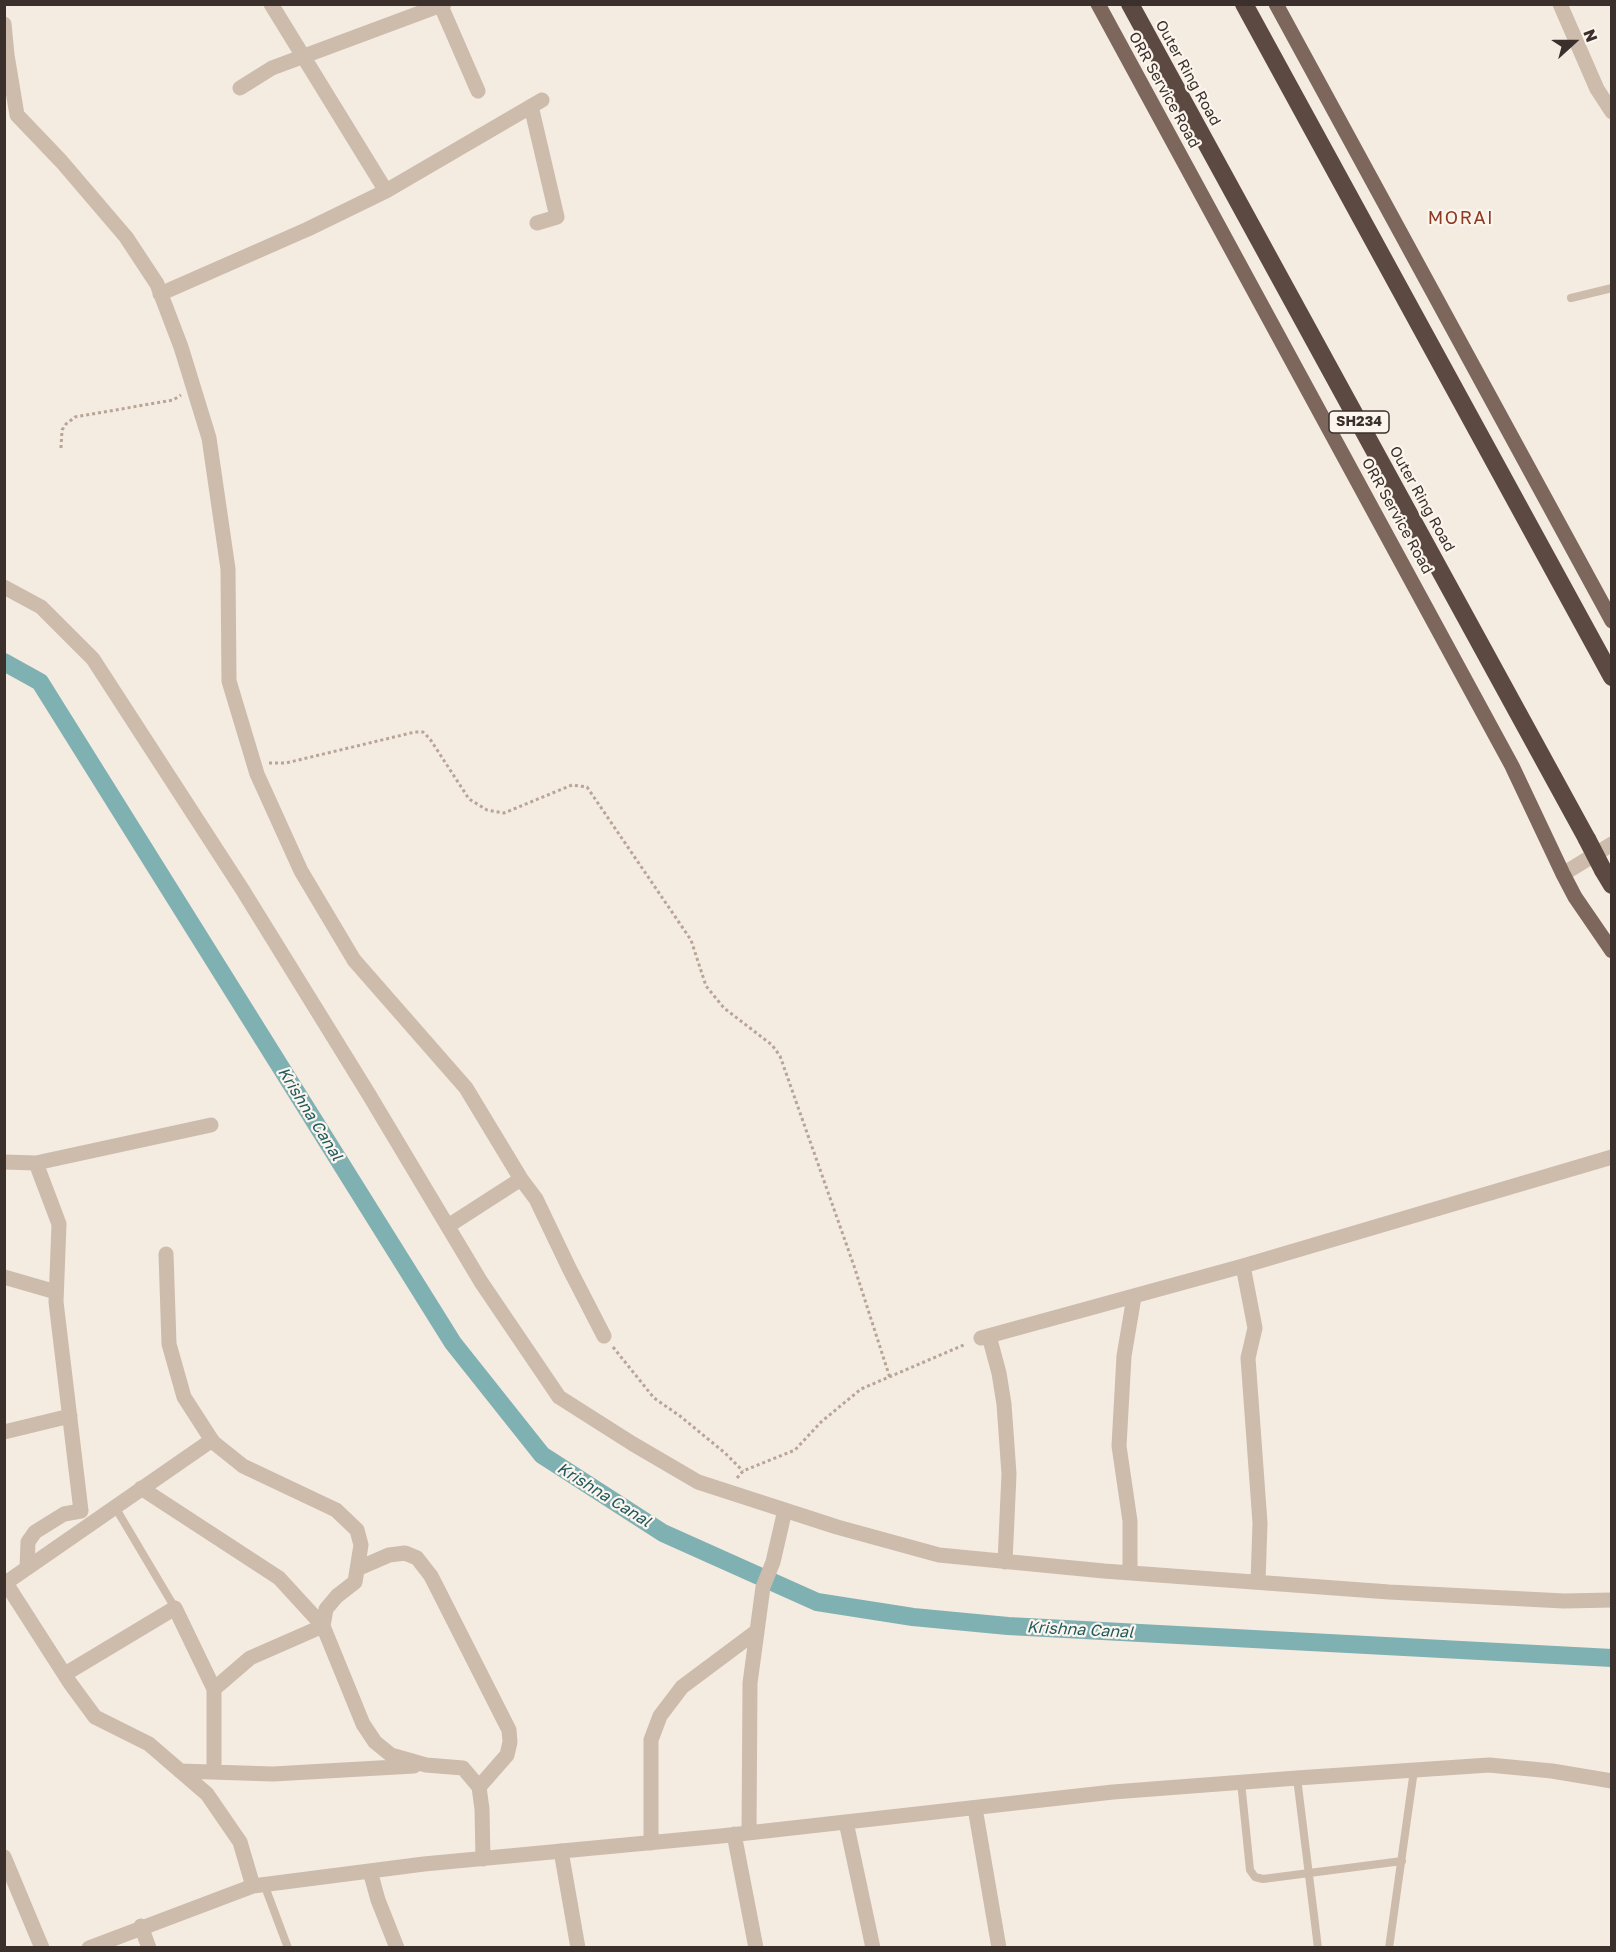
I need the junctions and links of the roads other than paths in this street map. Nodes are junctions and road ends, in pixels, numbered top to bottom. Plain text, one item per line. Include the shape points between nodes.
1 (271, 4) edge
2 (1098, 4) edge
3 (1130, 4) edge
4 (1244, 4) edge
5 (1276, 4) edge
6 (1560, 4) edge
7 (442, 5) edge
8 (4, 24) edge
9 (303, 57) junction
10 (240, 88) dead end
11 (478, 91) dead end
12 (1611, 112) edge
13 (386, 192) junction
14 (537, 223) dead end
15 (1611, 288) edge
16 (160, 294) junction
17 (1571, 298) dead end
18 (4, 587) edge
19 (1611, 621) edge
20 (1611, 677) edge
21 (1611, 844) edge
22 (1563, 874) junction
23 (1607, 878) edge
24 (1611, 951) edge
25 (211, 1125) dead end
26 (1611, 1157) edge
27 (4, 1162) edge
28 (36, 1163) junction
29 (521, 1179) junction
30 (448, 1226) junction
31 (166, 1254) dead end
32 (1243, 1266) junction
33 (4, 1277) edge
34 (56, 1292) junction
35 (1134, 1297) junction
36 (604, 1336) road end
37 (70, 1416) junction
38 (4, 1432) edge
39 (212, 1440) junction
40 (141, 1488) junction
41 (115, 1507) junction
42 (785, 1510) junction
43 (1005, 1562) junction
44 (27, 1568) junction
45 (359, 1568) junction
46 (1130, 1573) junction
47 (5, 1582) edge
48 (1258, 1582) junction
49 (1611, 1600) edge
50 (175, 1608) junction
51 (323, 1626) junction
52 (757, 1631) junction
53 (65, 1674) junction
54 (214, 1689) junction
55 (426, 1765) junction
56 (1414, 1770) junction
57 (180, 1771) junction
58 (214, 1772) junction
59 (1297, 1778) junction
60 (1611, 1781) edge
61 (1241, 1782) junction
62 (478, 1787) junction
63 (975, 1808) junction
64 (846, 1822) junction
65 (749, 1833) junction
66 (734, 1834) junction
67 (651, 1842) junction
68 (561, 1851) junction
69 (4, 1857) edge
70 (483, 1859) junction
71 (1402, 1861) junction
72 (370, 1871) junction
73 (1309, 1873) junction
74 (258, 1884) junction
75 (141, 1926) junction
76 (42, 1947) edge
77 (89, 1947) edge
78 (149, 1947) edge
79 (288, 1947) edge
80 (397, 1947) edge
81 (578, 1947) edge
82 (756, 1947) edge
83 (873, 1947) edge
84 (999, 1947) edge
85 (1318, 1947) edge
86 (1389, 1947) edge

1 - 9 street
2 - 22 main road, ORR Service Road via 1512,766
3 - 23 highway, Outer Ring Road / SH234, bridge
4 - 20 highway
5 - 19 main road
6 - 12 street
7 - 9 street
7 - 11 street
8 - 16 street via 17,115 126,237
9 - 10 street via 272,68
9 - 13 street
13 - 14 street via 537,103 557,217
13 - 16 street
15 - 17 lane
16 - 29 street via 209,438 228,569 229,681 254,763 301,871 354,960 466,1088
18 - 30 street via 41,607 93,659 242,889
21 - 22 street
22 - 24 main road, ORR Service Road
25 - 28 street
26 - 32 street
27 - 28 street
28 - 34 street via 59,1224
29 - 30 street
29 - 36 street via 536,1199
30 - 42 street via 559,1397 699,1482
31 - 39 street via 170,1344 184,1397
32 - 35 street
32 - 48 street via 1255,1329 1248,1358 1260,1523
33 - 34 street
34 - 37 street
35 - 43 street via 985,1337 999,1373 1004,1404 1009,1474
35 - 46 street via 1124,1356 1119,1446 1130,1521
37 - 38 street
37 - 44 street via 81,1511 64,1514 35,1532 28,1542
39 - 40 street
39 - 45 street via 243,1466 343,1516 357,1530 361,1545
40 - 41 street
40 - 51 street via 279,1578
41 - 44 street
41 - 50 lane
42 - 43 street via 939,1555
42 - 52 street via 763,1587
43 - 46 street
44 - 47 street
45 - 51 street via 355,1582 326,1609
45 - 62 street via 389,1555 405,1553 417,1558 431,1576 508,1730 507,1755
46 - 48 street
47 - 53 street
48 - 49 street via 1564,1601
50 - 53 street
50 - 54 street
51 - 54 street via 250,1658
51 - 55 street via 363,1724 375,1742 391,1755
52 - 65 street via 750,1683
52 - 67 street via 682,1687 660,1716 651,1740
53 - 57 street via 95,1717 149,1744
54 - 58 street
55 - 58 street via 273,1774
55 - 62 street via 463,1768
56 - 59 street
56 - 60 street via 1489,1765
56 - 71 lane
57 - 58 street
57 - 74 street via 207,1794 240,1842
59 - 61 street
59 - 73 lane
61 - 63 street
61 - 73 lane via 1250,1870 1255,1877
62 - 70 street
63 - 64 street
63 - 84 street
64 - 65 street
64 - 83 street
65 - 66 street
66 - 67 street
66 - 82 street
67 - 68 street
68 - 70 street
68 - 81 street
69 - 76 street
70 - 72 street
71 - 73 lane
71 - 86 lane
72 - 74 street
72 - 80 street
73 - 85 lane
74 - 75 street
74 - 79 lane
75 - 77 street
75 - 78 street

